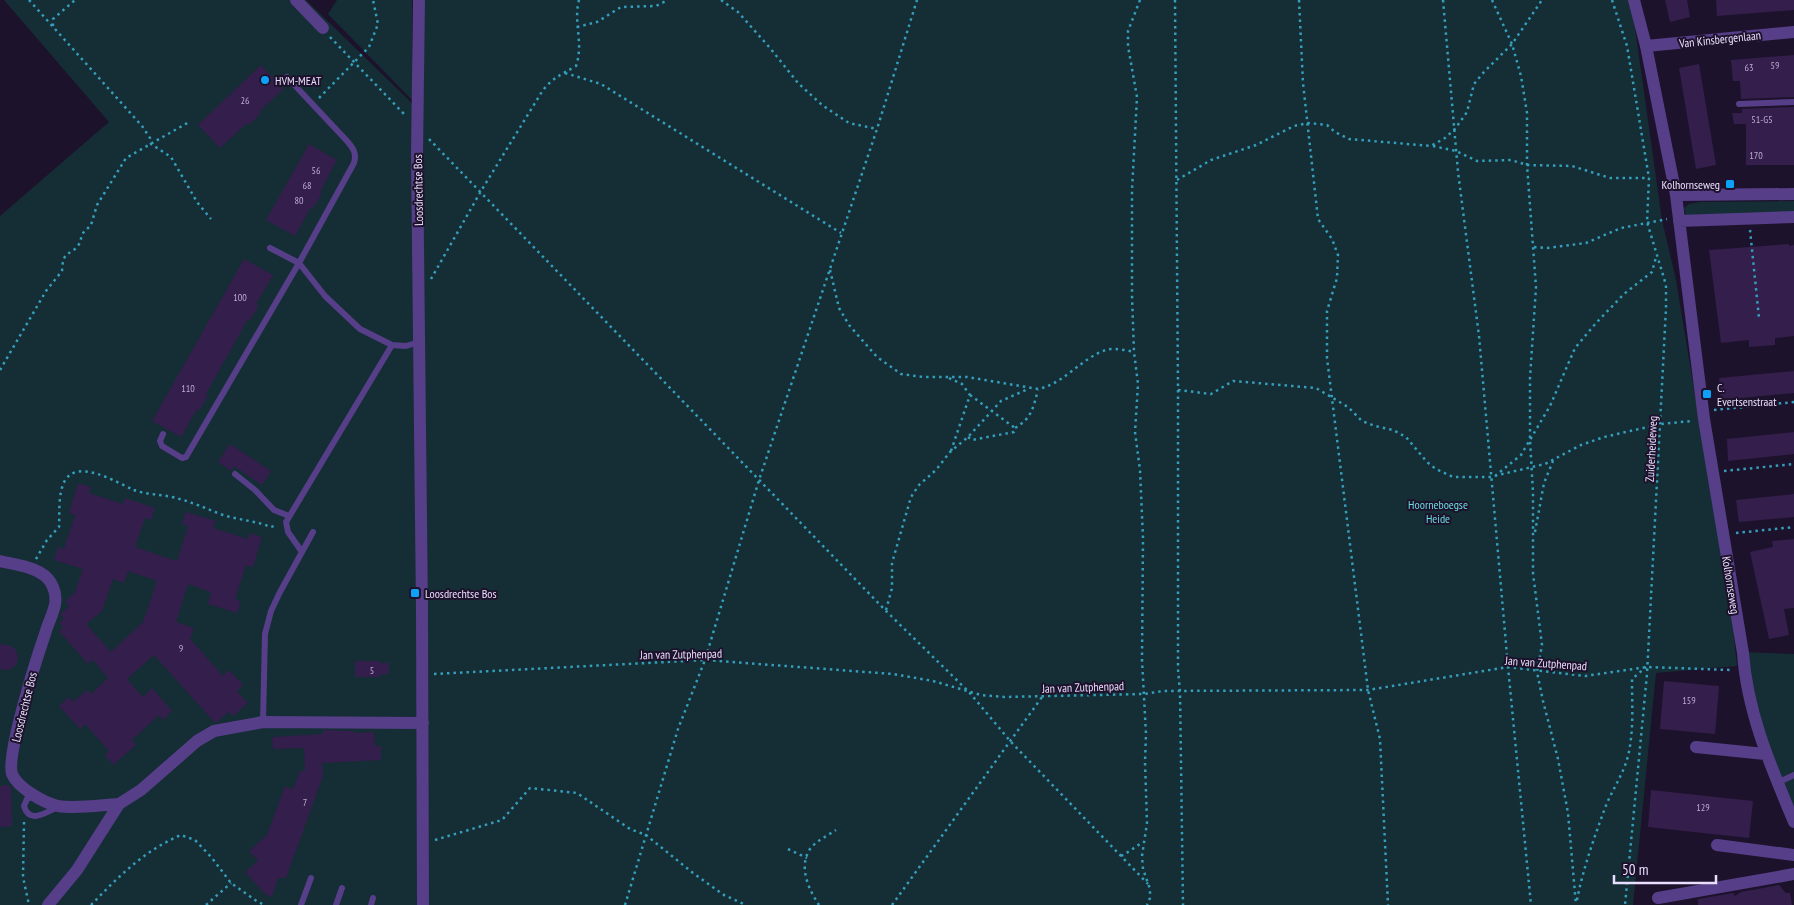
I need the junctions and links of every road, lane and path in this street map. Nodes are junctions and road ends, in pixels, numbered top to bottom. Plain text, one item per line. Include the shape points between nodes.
1 (29, 0) edge
2 (75, 0) edge
3 (296, 0) edge
4 (373, 0) edge
5 (419, 0) edge
6 (579, 0) edge
7 (668, 0) edge
8 (721, 0) edge
9 (917, 0) edge
10 (1140, 0) edge
11 (1175, 0) edge
12 (1299, 0) edge
13 (1443, 0) edge
14 (1492, 0) edge
15 (1542, 0) edge
16 (1612, 0) edge
17 (1634, 0) edge
18 (52, 27) junction
19 (577, 27) junction
20 (323, 28) joint
21 (1794, 32) edge
22 (1512, 44) junction
23 (1646, 46) junction
24 (353, 63) junction
25 (565, 73) junction
26 (287, 77) dead end
27 (1794, 102) edge
28 (312, 104) junction
29 (1739, 104) dead end
30 (190, 122) dead end
31 (1308, 123) junction
32 (418, 129) junction
33 (877, 129) junction
34 (1455, 130) junction
35 (151, 144) junction
36 (1432, 146) junction
37 (1456, 151) junction
38 (1527, 165) junction
39 (1649, 178) junction
40 (1177, 180) junction
41 (481, 191) junction
42 (1794, 194) edge
43 (1676, 195) junction
44 (1794, 217) edge
45 (1749, 218) junction
46 (211, 219) dead end
47 (1678, 219) junction
48 (1647, 222) junction
49 (841, 233) junction
50 (270, 248) dead end
51 (1534, 248) junction
52 (1656, 255) junction
53 (299, 263) junction
54 (830, 268) junction
55 (420, 299) junction
56 (1760, 318) dead end
57 (419, 342) junction
58 (392, 346) junction
59 (1134, 352) junction
60 (0, 370) edge
61 (946, 377) junction
62 (1030, 388) junction
63 (1038, 389) junction
64 (1178, 390) junction
65 (970, 395) junction
66 (1332, 397) junction
67 (1794, 402) edge
68 (992, 412) junction
69 (1703, 415) junction
70 (1661, 424) junction
71 (1015, 428) junction
72 (163, 434) dead end
73 (968, 438) junction
74 (1530, 440) junction
75 (950, 452) junction
76 (1553, 460) junction
77 (1794, 464) edge
78 (1532, 468) junction
79 (1712, 472) junction
80 (235, 474) dead end
81 (1492, 477) junction
82 (759, 480) junction
83 (287, 519) junction
84 (1794, 527) edge
85 (313, 532) dead end
86 (1723, 534) junction
87 (1534, 536) junction
88 (302, 552) junction
89 (0, 561) edge
90 (32, 569) junction
91 (886, 611) junction
92 (705, 660) junction
93 (1508, 667) junction
94 (1647, 667) junction
95 (1744, 671) junction
96 (1537, 672) junction
97 (422, 675) junction
98 (1368, 690) junction
99 (968, 692) junction
100 (1180, 692) junction
101 (1144, 694) junction
102 (1042, 697) junction
103 (263, 722) junction
104 (423, 723) junction
105 (1011, 742) junction
106 (1696, 747) dead end
107 (1765, 754) junction
108 (1794, 775) edge
109 (1777, 783) junction
110 (35, 796) junction
111 (119, 804) junction
112 (60, 806) junction
113 (30, 816) junction
114 (1794, 822) edge
115 (836, 830) dead end
116 (646, 835) junction
117 (1144, 842) junction
118 (423, 843) junction
119 (1717, 845) dead end
120 (788, 849) dead end
121 (1794, 855) edge
122 (1120, 856) junction
123 (807, 858) junction
124 (1794, 874) edge
125 (311, 878) dead end
126 (231, 883) junction
127 (1148, 884) junction
128 (342, 888) dead end
129 (373, 898) dead end
130 (1658, 898) dead end
131 (1576, 904) edge
132 (29, 905) edge
133 (48, 905) edge
134 (91, 905) edge
135 (206, 905) edge
136 (265, 905) edge
137 (301, 905) edge
138 (336, 905) edge
139 (371, 905) edge
140 (423, 905) edge
141 (625, 905) edge
142 (746, 905) edge
143 (819, 905) edge
144 (892, 905) edge
145 (1147, 905) edge
146 (1183, 905) edge
147 (1388, 905) edge
148 (1531, 905) edge
149 (1624, 905) edge

1 - 18 path
2 - 18 path via 53,19
3 - 20 street
4 - 24 path via 378,24 370,46
5 - 32 street, Loosdrechtse Bos
6 - 19 path
7 - 19 path via 656,6 621,7 597,22
8 - 33 path via 738,12 798,83 822,105 849,123
9 - 33 path
10 - 59 path via 1128,31 1138,97 1132,190
11 - 40 path
12 - 31 path
13 - 34 path
14 - 22 path
15 - 22 path
16 - 39 path, Zuiderheideweg via 1627,46
17 - 23 street, Kolhornseweg
18 - 35 path via 142,126
19 - 25 path via 580,55 576,66
20 - 24 path
21 - 23 street, Van Kinsbergenlaan
22 - 34 path via 1474,84 1466,112
22 - 38 path via 1527,113
23 - 43 street, Kolhornseweg
24 - 28 path
24 - 32 path
25 - 41 path via 559,74 543,90
25 - 49 path via 601,84
26 - 28 lane
27 - 29 lane
28 - 53 lane via 354,149 356,157
30 - 35 path
31 - 36 path via 1327,125 1349,139
31 - 40 path via 1211,160
31 - 66 path via 1318,220 1332,239 1338,255 1337,278 1327,311 1327,358
32 - 41 path
32 - 55 street, Loosdrechtse Bos
33 - 49 path
34 - 36 path
34 - 37 path
35 - 46 path via 171,157 197,202
35 - 60 path via 126,158 97,205 91,225 82,234 80,243 66,255 62,270 46,291
36 - 37 path
37 - 38 path via 1477,160 1511,160
37 - 81 path
38 - 39 path via 1572,166 1610,178
38 - 51 path
39 - 48 path, Zuiderheideweg
40 - 64 path
41 - 55 path
41 - 82 path
42 - 43 street
43 - 47 street, Kolhornseweg
44 - 45 street
45 - 47 street
45 - 56 path
47 - 48 path
47 - 69 street, Kolhornseweg
48 - 51 path via 1620,228 1586,243
48 - 52 path, Zuiderheideweg
49 - 54 path
50 - 53 lane
51 - 74 path via 1536,287
52 - 70 path, Zuiderheideweg via 1666,286
52 - 74 path via 1652,272 1624,294 1575,348 1550,406
53 - 58 lane via 324,296 360,329
53 - 72 lane via 186,457 182,458 162,446
54 - 61 path via 839,308 849,325 878,357 901,374
54 - 82 path
55 - 57 street, Loosdrechtse Bos
57 - 58 lane
57 - 97 street, Loosdrechtse Bos
58 - 83 lane
59 - 63 path via 1104,350 1057,381
59 - 101 path via 1138,384 1135,432 1143,538
61 - 62 path via 968,377
61 - 65 path via 962,384
62 - 63 path
62 - 68 path via 1001,401
63 - 71 path via 1032,412
64 - 66 path via 1211,394 1233,381 1316,388
64 - 100 path
65 - 68 path
65 - 75 path
66 - 81 path via 1362,421 1406,437 1436,469 1453,477
66 - 98 path
67 - 69 path
68 - 71 path
68 - 73 path
69 - 70 path
69 - 79 street, Kolhornseweg
70 - 76 path via 1596,440
70 - 94 path, Zuiderheideweg
71 - 73 path via 1014,432 972,440
73 - 75 path
74 - 78 path
74 - 81 path via 1521,455
75 - 91 path via 911,497 892,563 892,588
76 - 78 path
76 - 87 path via 1544,483
77 - 79 path
78 - 81 path
78 - 87 path
79 - 86 street, Kolhornseweg
80 - 83 lane
81 - 93 path
82 - 91 path
82 - 92 path
83 - 88 lane via 288,532
83 - 90 path via 271,527 248,522 175,497 136,491 106,477 75,472 65,480 61,490 59,527 41,548
84 - 86 path
85 - 88 lane
86 - 95 street, Kolhornseweg
87 - 96 path via 1533,573 1542,646
88 - 103 lane via 271,611 265,634
89 - 90 street, Loosdrechtse Bos
90 - 110 street, Loosdrechtse Bos via 51,583 56,604 28,690 11,767 13,776
91 - 99 path
92 - 97 path, Jan van Zutphenpad
92 - 99 path, Jan van Zutphenpad via 893,674 933,681
92 - 116 path via 678,729
93 - 96 path, Jan van Zutphenpad
93 - 98 path, Jan van Zutphenpad
93 - 148 path
94 - 95 path, Jan van Zutphenpad
94 - 96 path, Jan van Zutphenpad via 1585,676
94 - 131 path via 1632,679 1632,733 1628,753 1606,807
94 - 149 path, Zuiderheideweg
95 - 107 street, Kolhornseweg
96 - 131 path via 1568,813
97 - 104 street, Loosdrechtse Bos
98 - 100 path, Jan van Zutphenpad
98 - 147 path via 1380,739
99 - 102 path, Jan van Zutphenpad via 1004,697
99 - 105 path
100 - 101 path, Jan van Zutphenpad
100 - 146 path
101 - 102 path, Jan van Zutphenpad
101 - 117 path via 1147,822
102 - 105 path
103 - 104 street
103 - 111 street via 214,730
104 - 118 street, Loosdrechtse Bos
105 - 122 path
105 - 144 path
106 - 107 street
107 - 109 street, Kolhornseweg
108 - 109 lane
109 - 114 street, Kolhornseweg
110 - 112 street, Loosdrechtse Bos
110 - 113 lane via 24,803 24,810
111 - 112 street, Loosdrechtse Bos
111 - 133 street via 77,870
112 - 113 lane via 39,816
113 - 132 path via 24,822 24,878
115 - 123 path via 820,840
116 - 118 path via 630,829 577,793 530,788 502,820
116 - 141 path
116 - 142 path via 716,890
117 - 122 path
117 - 127 path via 1143,870
118 - 140 street, Loosdrechtse Bos
119 - 121 street
120 - 123 path
122 - 127 path
123 - 143 path via 804,866 806,881
124 - 130 street
125 - 137 lane
126 - 134 path via 196,840 182,835 143,856
126 - 135 path
126 - 136 path
127 - 145 path via 1150,898
128 - 138 lane
129 - 139 lane

